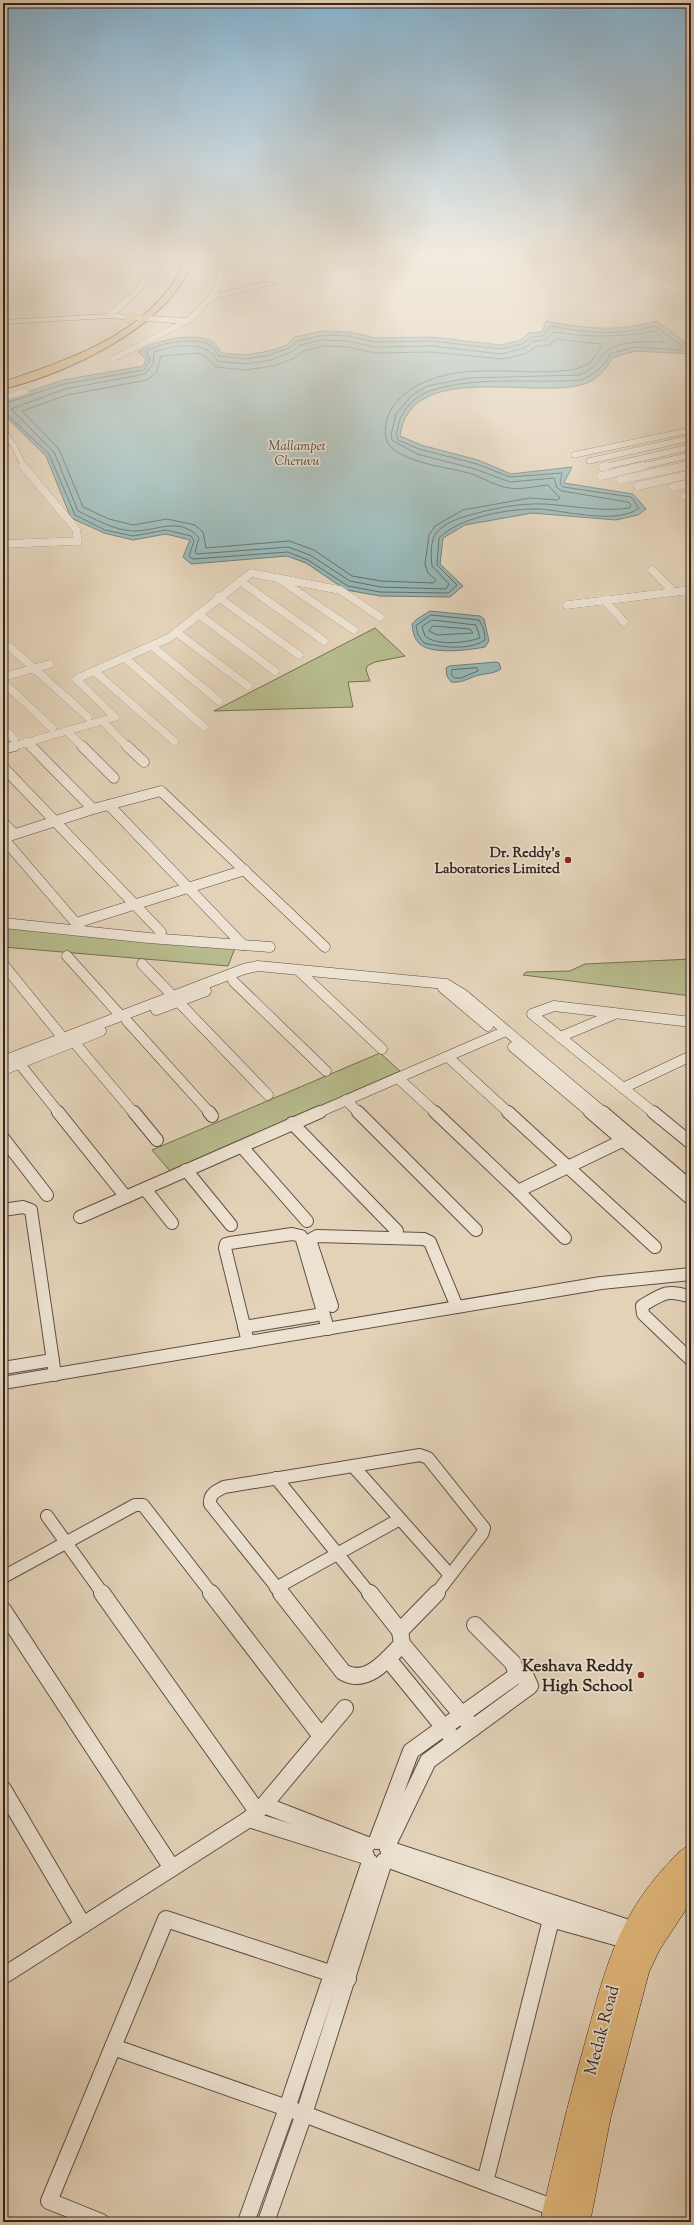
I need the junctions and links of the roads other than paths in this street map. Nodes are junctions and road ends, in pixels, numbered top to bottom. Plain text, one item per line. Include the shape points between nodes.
1 (55, 358) edge
2 (73, 358) edge
3 (4, 381) edge
4 (26, 391) dead end
5 (3, 398) edge
6 (691, 424) edge
7 (3, 430) edge
8 (690, 431) edge
9 (691, 438) edge
10 (691, 447) edge
11 (574, 455) dead end
12 (691, 455) edge
13 (589, 460) dead end
14 (691, 465) edge
15 (602, 467) dead end
16 (676, 468) junction
17 (690, 475) edge
18 (601, 476) dead end
19 (620, 480) dead end
20 (691, 483) edge
21 (638, 486) dead end
22 (673, 487) dead end
23 (691, 493) edge
24 (691, 500) edge
25 (3, 544) edge
26 (652, 570) dead end
27 (278, 579) junction
28 (240, 581) junction
29 (691, 590) edge
30 (674, 592) junction
31 (218, 597) junction
32 (604, 600) junction
33 (567, 605) dead end
34 (198, 614) junction
35 (380, 617) dead end
36 (624, 622) dead end
37 (354, 630) dead end
38 (176, 632) junction
39 (324, 641) dead end
40 (152, 646) junction
41 (10, 647) dead end
42 (299, 655) dead end
43 (125, 658) junction
44 (50, 664) dead end
45 (35, 669) junction
46 (275, 671) dead end
47 (94, 672) junction
48 (3, 677) edge
49 (3, 682) edge
50 (248, 686) dead end
51 (218, 701) dead end
52 (88, 717) dead end
53 (102, 721) junction
54 (204, 727) dead end
55 (3, 728) edge
56 (52, 728) dead end
57 (67, 731) junction
58 (14, 739) dead end
59 (174, 741) dead end
60 (27, 742) junction
61 (3, 749) edge
62 (144, 762) dead end
63 (3, 767) edge
64 (114, 778) dead end
65 (109, 805) junction
66 (92, 809) junction
67 (55, 821) junction
68 (3, 822) edge
69 (14, 834) junction
70 (3, 838) edge
71 (245, 870) junction
72 (188, 888) junction
73 (135, 905) junction
74 (3, 923) edge
75 (79, 927) junction
76 (161, 932) dead end
77 (242, 945) junction
78 (270, 947) dead end
79 (325, 947) dead end
80 (67, 956) dead end
81 (3, 964) edge
82 (142, 964) dead end
83 (258, 966) junction
84 (299, 971) junction
85 (233, 981) junction
86 (176, 999) junction
87 (616, 1013) junction
88 (124, 1019) junction
89 (691, 1022) edge
90 (503, 1033) junction
91 (560, 1037) junction
92 (63, 1038) junction
93 (74, 1042) junction
94 (3, 1049) edge
95 (382, 1049) dead end
96 (448, 1056) junction
97 (691, 1056) edge
98 (11, 1061) edge
99 (3, 1070) edge
100 (326, 1071) dead end
101 (398, 1078) junction
102 (623, 1088) junction
103 (268, 1095) dead end
104 (346, 1100) junction
105 (212, 1116) dead end
106 (292, 1123) junction
107 (3, 1138) edge
108 (628, 1139) junction
109 (158, 1140) dead end
110 (691, 1143) edge
111 (242, 1147) junction
112 (568, 1166) junction
113 (186, 1170) junction
114 (691, 1187) edge
115 (145, 1190) junction
116 (518, 1191) junction
117 (47, 1195) dead end
118 (126, 1197) junction
119 (691, 1199) edge
120 (3, 1210) edge
121 (80, 1218) dead end
122 (307, 1221) dead end
123 (172, 1223) dead end
124 (231, 1225) dead end
125 (476, 1230) dead end
126 (396, 1231) dead end
127 (565, 1238) dead end
128 (655, 1247) dead end
129 (691, 1274) edge
130 (691, 1297) edge
131 (457, 1307) junction
132 (327, 1310) junction
133 (244, 1327) junction
134 (328, 1329) junction
135 (248, 1342) junction
136 (53, 1360) junction
137 (691, 1360) edge
138 (3, 1368) edge
139 (55, 1375) junction
140 (3, 1383) edge
141 (353, 1466) junction
142 (276, 1478) junction
143 (47, 1516) dead end
144 (400, 1519) junction
145 (66, 1543) junction
146 (337, 1553) junction
147 (450, 1575) junction
148 (3, 1577) edge
149 (276, 1588) junction
150 (3, 1610) edge
151 (475, 1625) dead end
152 (401, 1638) junction
153 (388, 1659) junction
154 (517, 1675) junction
155 (345, 1708) dead end
156 (461, 1716) junction
157 (444, 1728) junction
158 (473, 1728) junction
159 (321, 1736) junction
160 (455, 1741) junction
161 (3, 1789) edge
162 (257, 1812) junction
163 (378, 1852) junction
164 (691, 1857) edge
165 (172, 1868) junction
166 (691, 1882) edge
167 (553, 1912) junction
168 (83, 1925) junction
169 (633, 1936) junction
170 (3, 1976) edge
171 (340, 1976) junction
172 (113, 2047) junction
173 (287, 2108) junction
174 (304, 2114) junction
175 (485, 2182) junction
176 (562, 2218) edge
177 (101, 2222) edge
178 (246, 2222) edge
179 (266, 2222) edge

1 - 3 highway
2 - 3 highway via 18,381
4 - 5 street
6 - 8 street via 685,429
7 - 25 street via 14,446 22,465 76,529 78,540
8 - 11 street
9 - 13 street
10 - 15 street
12 - 18 street
14 - 16 street
16 - 17 street
16 - 19 street
17 - 21 street
20 - 22 street
23 - 24 street via 684,496
26 - 30 street
27 - 28 street via 251,573
27 - 35 street via 340,590
27 - 37 street
28 - 31 street
28 - 39 street
29 - 30 street
30 - 32 street
31 - 34 street
31 - 42 street
32 - 33 street
32 - 36 street
34 - 38 street
34 - 46 street
38 - 40 street
38 - 50 street
40 - 43 street
40 - 51 street
41 - 45 street
43 - 47 street
43 - 54 street
44 - 45 street
45 - 48 street
45 - 52 street
47 - 53 street via 76,679 115,717
47 - 59 street
49 - 56 street
53 - 57 street
53 - 62 street
55 - 58 street
57 - 60 street
57 - 64 street
60 - 61 street
60 - 66 street
63 - 67 street
65 - 66 street
65 - 71 street via 161,791
65 - 72 street
66 - 67 street
67 - 69 street
67 - 73 street
68 - 69 street
69 - 70 street
70 - 75 street
71 - 72 street
71 - 79 street
72 - 73 street
72 - 77 street
73 - 75 street
73 - 76 street
74 - 75 street
75 - 77 street
77 - 78 street
80 - 88 street
81 - 92 street
82 - 86 street
83 - 84 street
83 - 85 street via 249,974
83 - 86 street via 244,969
84 - 90 street via 440,984
84 - 95 street
85 - 86 street
85 - 100 street
86 - 88 street
86 - 103 street
87 - 89 street
87 - 91 street
87 - 91 street via 554,1006 532,1014
88 - 92 street
88 - 93 street
88 - 105 street
90 - 96 street
90 - 108 street
91 - 102 street
92 - 98 street
93 - 98 street
93 - 109 street
94 - 98 street
96 - 101 street
96 - 112 street
97 - 102 street
98 - 99 street
98 - 118 street
101 - 104 street
101 - 116 street
102 - 110 street
104 - 106 street
104 - 125 street
106 - 111 street
106 - 126 street
107 - 117 street
108 - 112 street
108 - 114 street
108 - 119 street
111 - 113 street
111 - 122 street
112 - 116 street
112 - 128 street
113 - 115 street
113 - 124 street
115 - 118 street
115 - 123 street
116 - 127 street
118 - 121 street
120 - 136 street via 23,1207 31,1210
129 - 131 street via 602,1283
130 - 137 street via 674,1291 656,1297 642,1306 643,1314
131 - 132 street via 430,1242 424,1239 317,1236 310,1240
131 - 134 street
132 - 133 street
132 - 133 street via 302,1236 292,1234 230,1243 226,1244 225,1248
132 - 134 street
133 - 135 street
134 - 135 street
135 - 139 street
136 - 138 street
136 - 139 street
139 - 140 street
141 - 142 street
141 - 144 street
141 - 147 street via 420,1455 428,1458 484,1528
142 - 146 street
142 - 149 street via 224,1487 211,1494 209,1499 210,1504
143 - 145 street
144 - 146 street
144 - 147 street
145 - 148 street
145 - 159 street via 135,1505 144,1505
145 - 162 street
146 - 149 street
146 - 152 street
147 - 152 street
149 - 153 street via 343,1672 352,1677 359,1677
150 - 165 street
151 - 154 street via 513,1663
152 - 153 street
152 - 156 street
153 - 157 street
154 - 156 street
154 - 158 street via 526,1677 530,1686
155 - 159 street
156 - 157 street
156 - 158 street
157 - 160 street
157 - 163 street via 411,1751
158 - 160 street
159 - 162 street
160 - 163 street via 428,1761
161 - 168 street
162 - 163 street
162 - 165 street
163 - 167 street
163 - 171 street
164 - 169 main road, Medak Road via 662,1890
165 - 168 street
166 - 176 main road, Medak Road via 676,1900 651,1940 637,1969 597,2116
167 - 169 street
167 - 175 street
168 - 170 street
169 - 176 main road, Medak Road via 621,1961 580,2110
171 - 172 street via 166,1919
171 - 173 street
171 - 174 street
172 - 173 street
172 - 177 street via 49,2202
173 - 174 street
173 - 178 street
174 - 175 street
174 - 179 street
175 - 176 street

